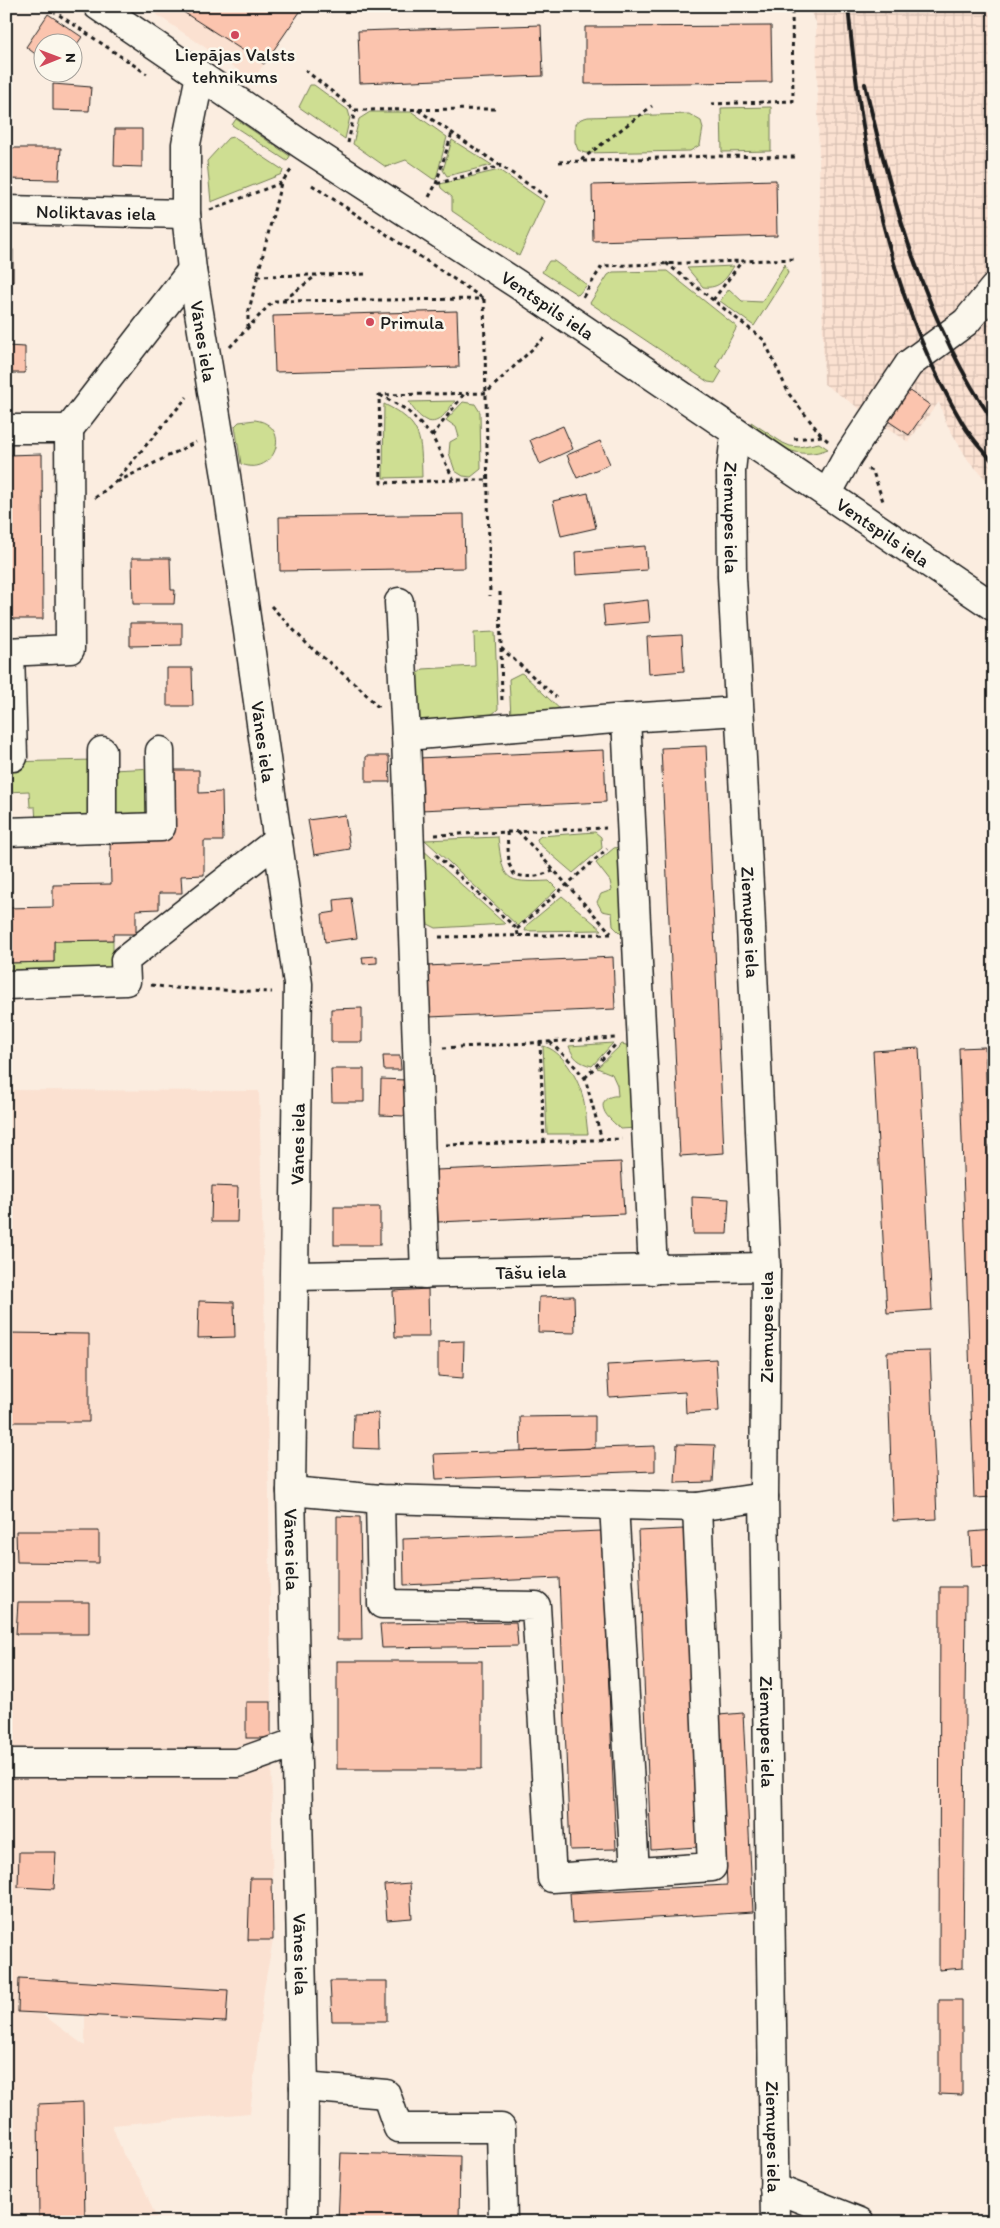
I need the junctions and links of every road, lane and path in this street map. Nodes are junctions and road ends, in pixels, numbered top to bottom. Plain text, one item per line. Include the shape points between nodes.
1 (98, 6) edge
2 (792, 6) edge
3 (304, 70) dead end
4 (200, 75) junction
5 (710, 104) dead end
6 (652, 106) dead end
7 (495, 109) dead end
8 (355, 110) junction
9 (417, 110) junction
10 (452, 133) junction
11 (348, 146) dead end
12 (795, 157) dead end
13 (580, 160) junction
14 (559, 162) dead end
15 (501, 166) junction
16 (291, 171) dead end
17 (299, 176) dead end
18 (307, 182) dead end
19 (281, 183) dead end
20 (436, 184) junction
21 (550, 198) dead end
22 (427, 200) dead end
23 (6, 210) edge
24 (186, 214) junction
25 (796, 259) dead end
26 (742, 261) junction
27 (666, 263) junction
28 (192, 270) junction
29 (317, 274) junction
30 (369, 274) dead end
31 (257, 276) junction
32 (994, 288) edge
33 (484, 299) junction
34 (713, 300) junction
35 (284, 301) junction
36 (580, 302) dead end
37 (248, 328) junction
38 (544, 338) dead end
39 (209, 370) junction
40 (486, 393) junction
41 (379, 394) junction
42 (465, 394) junction
43 (6, 429) edge
44 (69, 429) junction
45 (219, 430) junction
46 (735, 434) junction
47 (432, 436) junction
48 (822, 436) junction
49 (792, 438) dead end
50 (848, 456) junction
51 (454, 480) junction
52 (488, 480) junction
53 (114, 483) junction
54 (827, 494) junction
55 (885, 505) dead end
56 (70, 518) junction
57 (500, 592) dead end
58 (490, 596) dead end
59 (399, 602) dead end
60 (269, 604) dead end
61 (994, 607) edge
62 (500, 648) junction
63 (8, 652) edge
64 (380, 709) dead end
65 (739, 711) junction
66 (626, 718) junction
67 (583, 722) junction
68 (503, 728) junction
69 (406, 736) junction
70 (102, 751) dead end
71 (160, 751) dead end
72 (13, 757) dead end
73 (632, 827) junction
74 (102, 829) junction
75 (6, 832) edge
76 (507, 832) junction
77 (518, 832) junction
78 (412, 836) junction
79 (278, 840) junction
80 (554, 871) junction
81 (568, 886) junction
82 (517, 929) junction
83 (611, 933) junction
84 (518, 935) junction
85 (413, 938) junction
86 (638, 956) junction
87 (126, 981) junction
88 (6, 985) edge
89 (298, 992) junction
90 (540, 1042) junction
91 (549, 1042) junction
92 (417, 1049) junction
93 (584, 1078) junction
94 (647, 1138) junction
95 (602, 1140) junction
96 (544, 1142) junction
97 (420, 1146) junction
98 (766, 1267) junction
99 (653, 1270) junction
100 (425, 1274) junction
101 (296, 1276) junction
102 (291, 1491) junction
103 (764, 1497) junction
104 (380, 1499) junction
105 (614, 1505) junction
106 (697, 1507) junction
107 (297, 1742) junction
108 (6, 1763) edge
109 (635, 1872) junction
110 (304, 2087) junction
111 (774, 2188) junction
112 (303, 2222) edge
113 (503, 2222) edge
114 (775, 2222) edge
115 (860, 2222) edge

1 - 4 street, Ventspils iela
2 - 5 path via 793,101
3 - 8 path
4 - 24 street, Vānes iela via 186,144
4 - 46 street, Ventspils iela via 517,284
6 - 13 path
7 - 9 path
8 - 9 path
8 - 11 path
9 - 10 path
10 - 15 path
10 - 20 path
12 - 13 path
13 - 14 path
15 - 20 path
15 - 21 path
16 - 17 path
18 - 33 path
19 - 31 path
20 - 22 path
23 - 24 street, Noliktavas iela
24 - 28 street, Vānes iela
25 - 26 path
26 - 27 path
26 - 34 path
27 - 34 path
27 - 36 path via 602,266
28 - 39 street, Vānes iela
28 - 44 street
29 - 30 path
29 - 31 path
29 - 35 path
31 - 37 path
32 - 50 street via 966,322 909,364
33 - 35 path
33 - 40 path
34 - 48 path via 764,340 789,394
35 - 37 path via 273,301
37 - 39 path
38 - 40 path
39 - 45 street, Vānes iela
39 - 53 path
40 - 42 path
40 - 52 path
41 - 42 path
41 - 47 path via 407,410
41 - 51 path via 381,483
42 - 47 path
43 - 44 street
44 - 56 street
45 - 53 path
45 - 79 street, Vānes iela
46 - 54 street, Ventspils iela
46 - 65 street, Ziemupes iela via 731,471 732,577
47 - 51 path
48 - 49 path
48 - 50 path
50 - 54 street
50 - 55 path via 873,472
51 - 52 path
52 - 58 path
53 - 56 path
54 - 61 street, Ventspils iela
56 - 63 street via 70,649
57 - 62 path
59 - 69 street
60 - 64 path via 308,646 360,688
62 - 67 path
62 - 68 path
63 - 72 street
65 - 66 street
65 - 98 street, Ziemupes iela
66 - 67 street
66 - 73 street
67 - 68 street
68 - 69 street
69 - 78 street
70 - 74 street
71 - 74 street via 161,827
73 - 77 path
73 - 81 path
73 - 86 street
74 - 75 street
76 - 77 path
76 - 78 path
76 - 80 path via 509,864 514,874 537,877
77 - 80 path
78 - 82 path
78 - 85 street
79 - 87 street via 125,960
79 - 89 street, Vānes iela
80 - 81 path
81 - 82 path
81 - 83 path
82 - 84 path
83 - 84 path
83 - 86 path
84 - 85 path
85 - 92 street
86 - 94 street
87 - 88 street
87 - 89 path via 172,988
89 - 101 street, Vānes iela
90 - 91 path
90 - 92 path
90 - 96 path
91 - 93 path via 570,1060
91 - 93 path via 622,1038
92 - 97 street
93 - 95 path
94 - 95 path
94 - 99 street
95 - 96 path
96 - 97 path
97 - 100 street
98 - 99 street, Tāšu iela
98 - 103 street, Ziemupes iela
99 - 100 street, Tāšu iela
100 - 101 street, Tāšu iela
101 - 102 street, Vānes iela
102 - 104 street
102 - 107 street, Vānes iela
103 - 106 street
103 - 111 street, Ziemupes iela
104 - 105 street
104 - 109 street via 382,1604 536,1606 552,1878
105 - 106 street
105 - 109 street
106 - 109 street via 712,1867
107 - 108 street via 238,1763
107 - 110 street, Vānes iela
110 - 112 street, Vānes iela
110 - 113 street via 386,2094 398,2128 501,2128
111 - 114 street, Ziemupes iela
111 - 115 street

